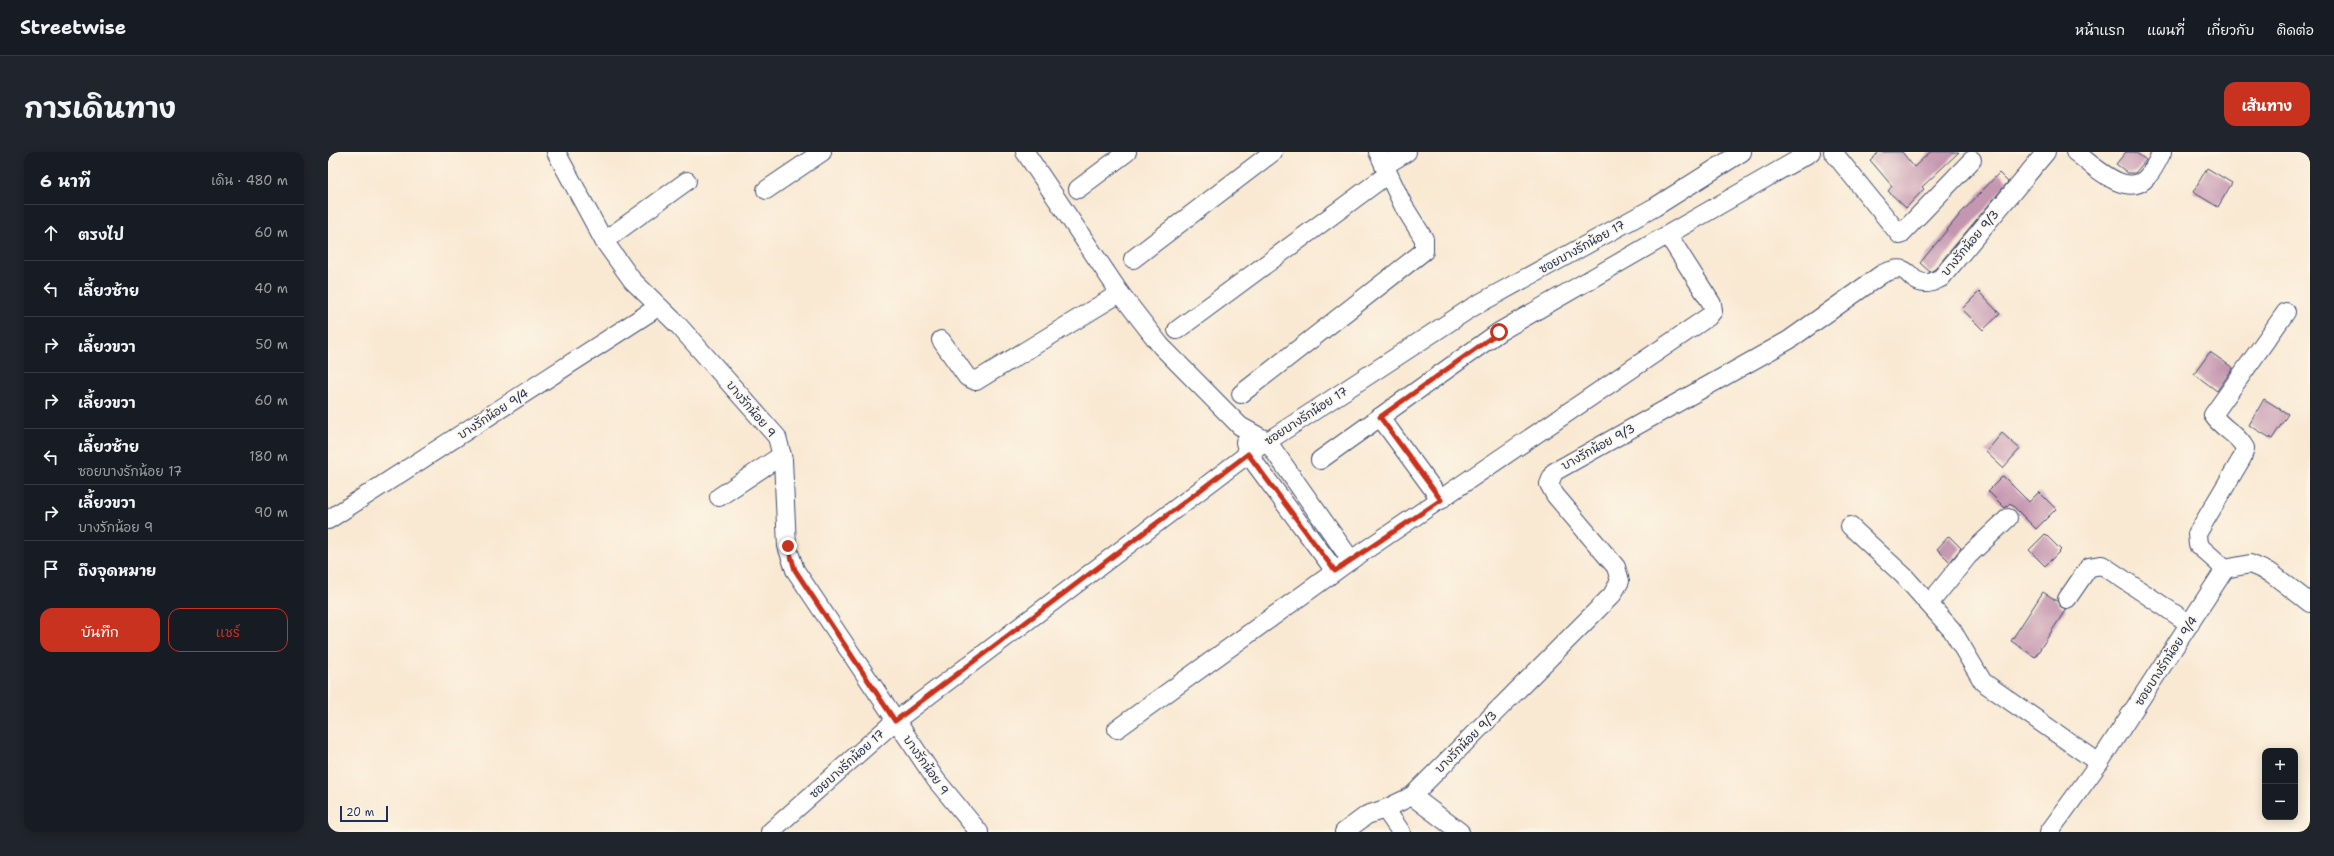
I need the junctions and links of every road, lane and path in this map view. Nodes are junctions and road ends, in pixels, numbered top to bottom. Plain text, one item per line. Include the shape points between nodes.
1 (556, 152) edge
2 (822, 152) edge
3 (1025, 152) edge
4 (1127, 152) edge
5 (1273, 152) edge
6 (1407, 152) edge
7 (1742, 152) edge
8 (1811, 152) edge
9 (1833, 152) edge
10 (2046, 152) edge
11 (2075, 152) edge
12 (2162, 152) edge
13 (1972, 160) dead end
14 (1383, 164) edge
15 (687, 181) dead end
16 (1078, 189) dead end
17 (766, 190) dead end
18 (1668, 236) junction
19 (604, 241) junction
20 (1133, 258) dead end
21 (1120, 293) junction
22 (658, 307) junction
23 (2286, 312) dead end
24 (1177, 330) dead end
25 (941, 340) dead end
26 (1241, 394) dead end
27 (1380, 417) junction
28 (1240, 426) junction
29 (1267, 441) junction
30 (1248, 454) junction
31 (782, 455) junction
32 (1320, 460) dead end
33 (720, 497) dead end
34 (1441, 500) junction
35 (2008, 518) dead end
36 (328, 520) edge
37 (1850, 526) dead end
38 (1351, 560) junction
39 (2225, 570) junction
40 (1335, 571) junction
41 (2067, 599) dead end
42 (2310, 603) edge
43 (1929, 604) junction
44 (2190, 624) junction
45 (895, 721) junction
46 (1117, 729) dead end
47 (2099, 763) junction
48 (1412, 796) junction
49 (1385, 810) junction
50 (770, 832) edge
51 (979, 832) edge
52 (1344, 832) edge
53 (1401, 832) edge
54 (1460, 832) edge
55 (2049, 832) edge

1 - 19 street, บางรักน้อย 9
2 - 17 street
3 - 21 street
4 - 16 street
5 - 20 street
6 - 14 street
7 - 29 street, ซอยบางรักน้อย 17 via 1656,207 1471,308
8 - 18 street
9 - 13 street via 1900,236
10 - 48 street, บางรักน้อย 9/3 via 1941,278 1926,283 1914,279 1906,270 1895,268 1882,274 1789,340 1554,472 1549,484 1555,495 1616,567 1620,581 1612,595
11 - 12 street via 2119,184 2134,186 2148,177
14 - 24 street
14 - 26 street via 1403,205 1424,239 1425,247 1422,254
15 - 19 street
18 - 27 street via 1499,332
18 - 34 street via 1712,304 1713,311
19 - 22 street, บางรักน้อย 9 via 632,280
21 - 25 street via 976,381 967,377
21 - 28 street via 1161,346
22 - 31 street, บางรักน้อย 9 via 679,326 777,437
22 - 36 street, บางรักน้อย 9/4
23 - 39 street via 2214,415 2218,422 2241,440 2245,448 2242,458 2197,534 2198,545
27 - 32 street
27 - 34 street
28 - 29 street
28 - 30 street
29 - 30 street, ซอยบางรักน้อย 17
29 - 38 street
30 - 40 street
30 - 45 street, ซอยบางรักน้อย 17
31 - 33 street
31 - 45 street, บางรักน้อย 9 via 788,546 795,570
34 - 38 street
35 - 43 street via 1968,556
37 - 43 street via 1904,576
38 - 40 street
39 - 42 street via 2250,564 2271,573
39 - 44 street, ซอยบางรักน้อย 9/4
40 - 46 street
41 - 44 street via 2089,567 2102,566
43 - 47 street via 1952,630 1983,682
44 - 47 street, ซอยบางรักน้อย 9/4
45 - 50 street, ซอยบางรักน้อย 17
45 - 51 street, บางรักน้อย 9 via 936,780
47 - 55 street, ซอยบางรักน้อย 9/4
48 - 49 street, บางรักน้อย 9/3
48 - 54 street
49 - 52 street, บางรักน้อย 9/3 via 1367,815
49 - 53 street

